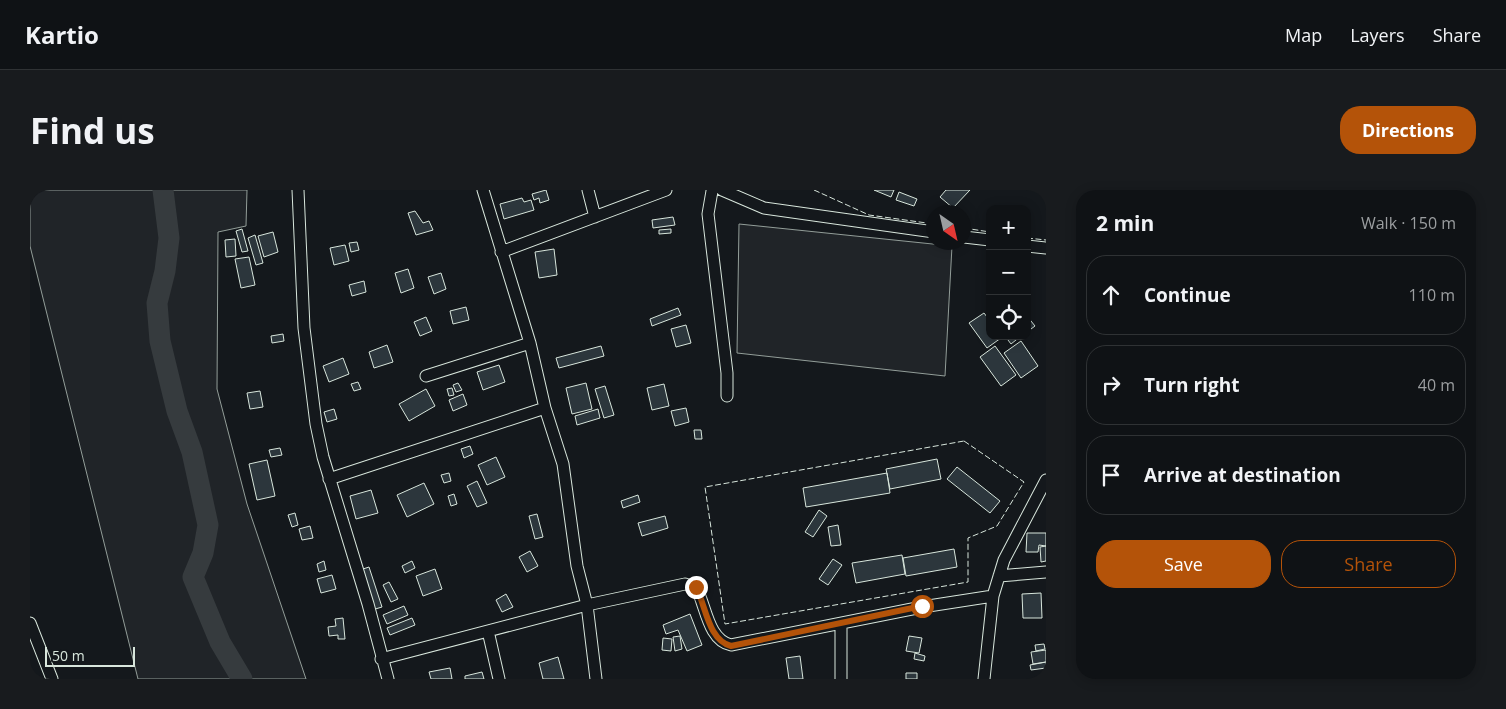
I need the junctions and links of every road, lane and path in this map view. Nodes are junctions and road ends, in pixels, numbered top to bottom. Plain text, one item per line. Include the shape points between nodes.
1 (298, 190) edge
2 (483, 190) edge
3 (588, 190) edge
4 (666, 190) edge
5 (713, 190) edge
6 (722, 190) edge
7 (596, 217) junction
8 (926, 231) edge
9 (971, 238) edge
10 (986, 240) edge
11 (1031, 246) edge
12 (1046, 248) edge
13 (501, 252) junction
14 (530, 343) junction
15 (426, 376) dead end
16 (727, 396) dead end
17 (545, 408) junction
18 (330, 479) junction
19 (1046, 480) edge
20 (1046, 572) edge
21 (999, 576) junction
22 (993, 596) junction
23 (587, 605) junction
24 (30, 623) edge
25 (841, 623) junction
26 (488, 631) junction
27 (381, 659) junction
28 (52, 679) edge
29 (388, 679) edge
30 (499, 679) edge
31 (596, 679) edge
32 (841, 679) edge
33 (984, 679) edge

1 - 18 street via 308,373
2 - 13 street
3 - 7 street
4 - 7 street
5 - 16 street via 708,214
6 - 8 street via 764,208
7 - 13 street
9 - 10 street
11 - 12 street
13 - 14 street
14 - 15 street
14 - 17 street
17 - 18 street
17 - 23 street via 563,464 577,566
18 - 27 street
19 - 21 street via 1004,560
20 - 21 street
21 - 22 street
22 - 25 street via 922,606
22 - 33 street
23 - 25 street via 685,584 696,587 716,638 731,646
23 - 26 street
23 - 31 street
24 - 28 street
25 - 32 street
26 - 27 street
26 - 30 street
27 - 29 street

